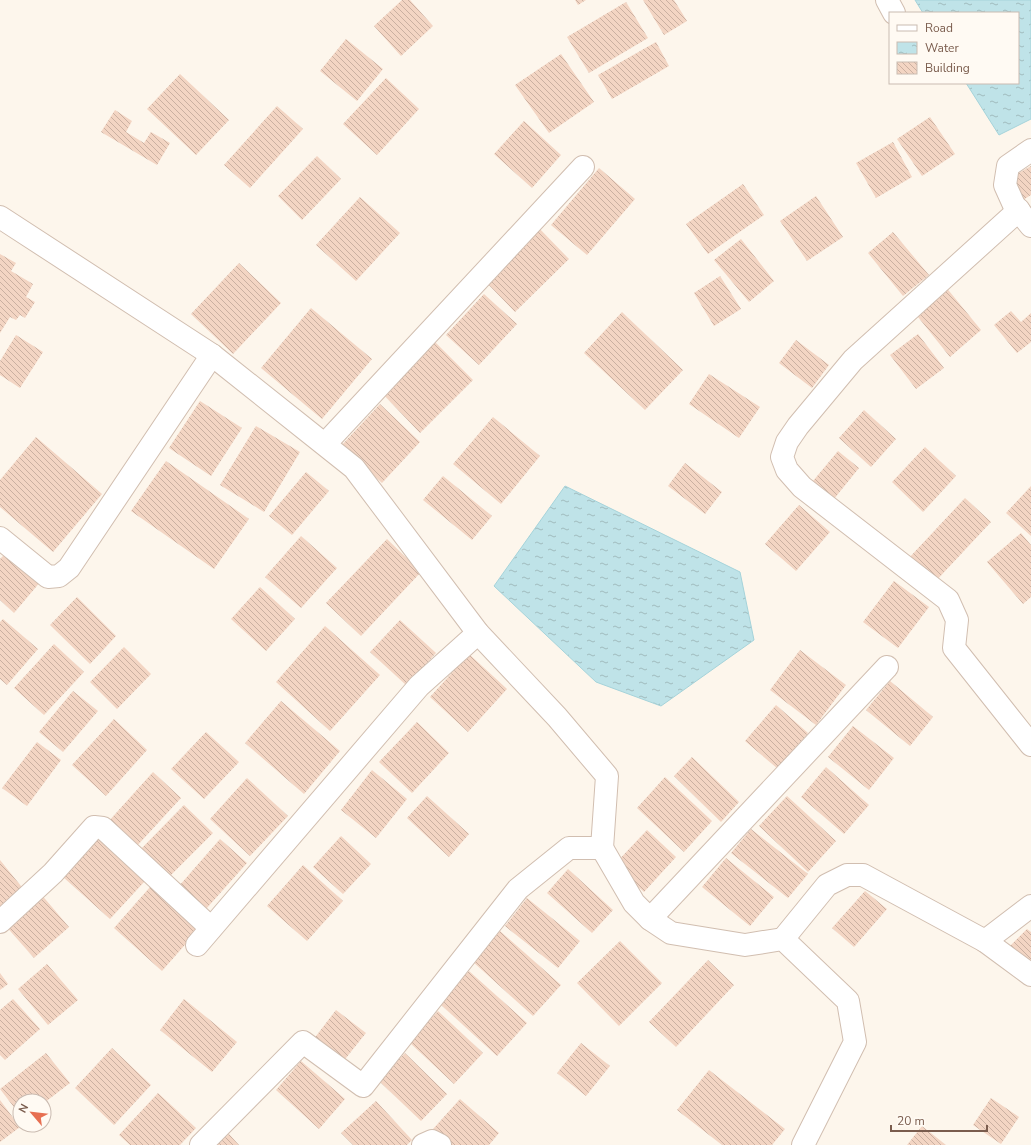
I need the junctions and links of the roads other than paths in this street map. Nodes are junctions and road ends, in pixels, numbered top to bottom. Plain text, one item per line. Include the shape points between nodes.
1 (887, 0) edge
2 (893, 12) edge
3 (1031, 150) edge
4 (583, 167) dead end
5 (0, 217) edge
6 (1025, 218) edge
7 (212, 355) junction
8 (325, 444) junction
9 (0, 538) edge
10 (478, 632) junction
11 (887, 667) dead end
12 (1031, 745) edge
13 (602, 848) junction
14 (1031, 906) edge
15 (650, 919) junction
16 (0, 922) edge
17 (210, 928) junction
18 (783, 939) junction
19 (985, 941) junction
20 (197, 945) dead end
21 (1031, 975) edge
22 (201, 1145) edge
23 (423, 1145) edge
24 (440, 1145) edge
25 (804, 1145) edge

1 - 2 street
3 - 6 street via 1008,166 1005,185 1014,205
4 - 8 street
5 - 7 street
6 - 12 street via 853,360 798,426 787,442 782,457 788,470 802,487 948,600 957,620 954,648
7 - 8 street
7 - 9 street via 69,568 59,576 48,577
8 - 10 street via 354,468
10 - 13 street via 557,717 606,776
10 - 17 street via 419,686
11 - 15 street
13 - 15 street via 634,903
13 - 22 street via 569,848 518,889 363,1086 303,1042
14 - 19 street
15 - 18 street via 671,933 745,945
16 - 17 street via 53,873 94,827 103,828
17 - 20 street
18 - 19 street via 827,885 847,875 863,875
18 - 25 street via 848,1001 855,1042
19 - 21 street
23 - 24 street via 432,1141

